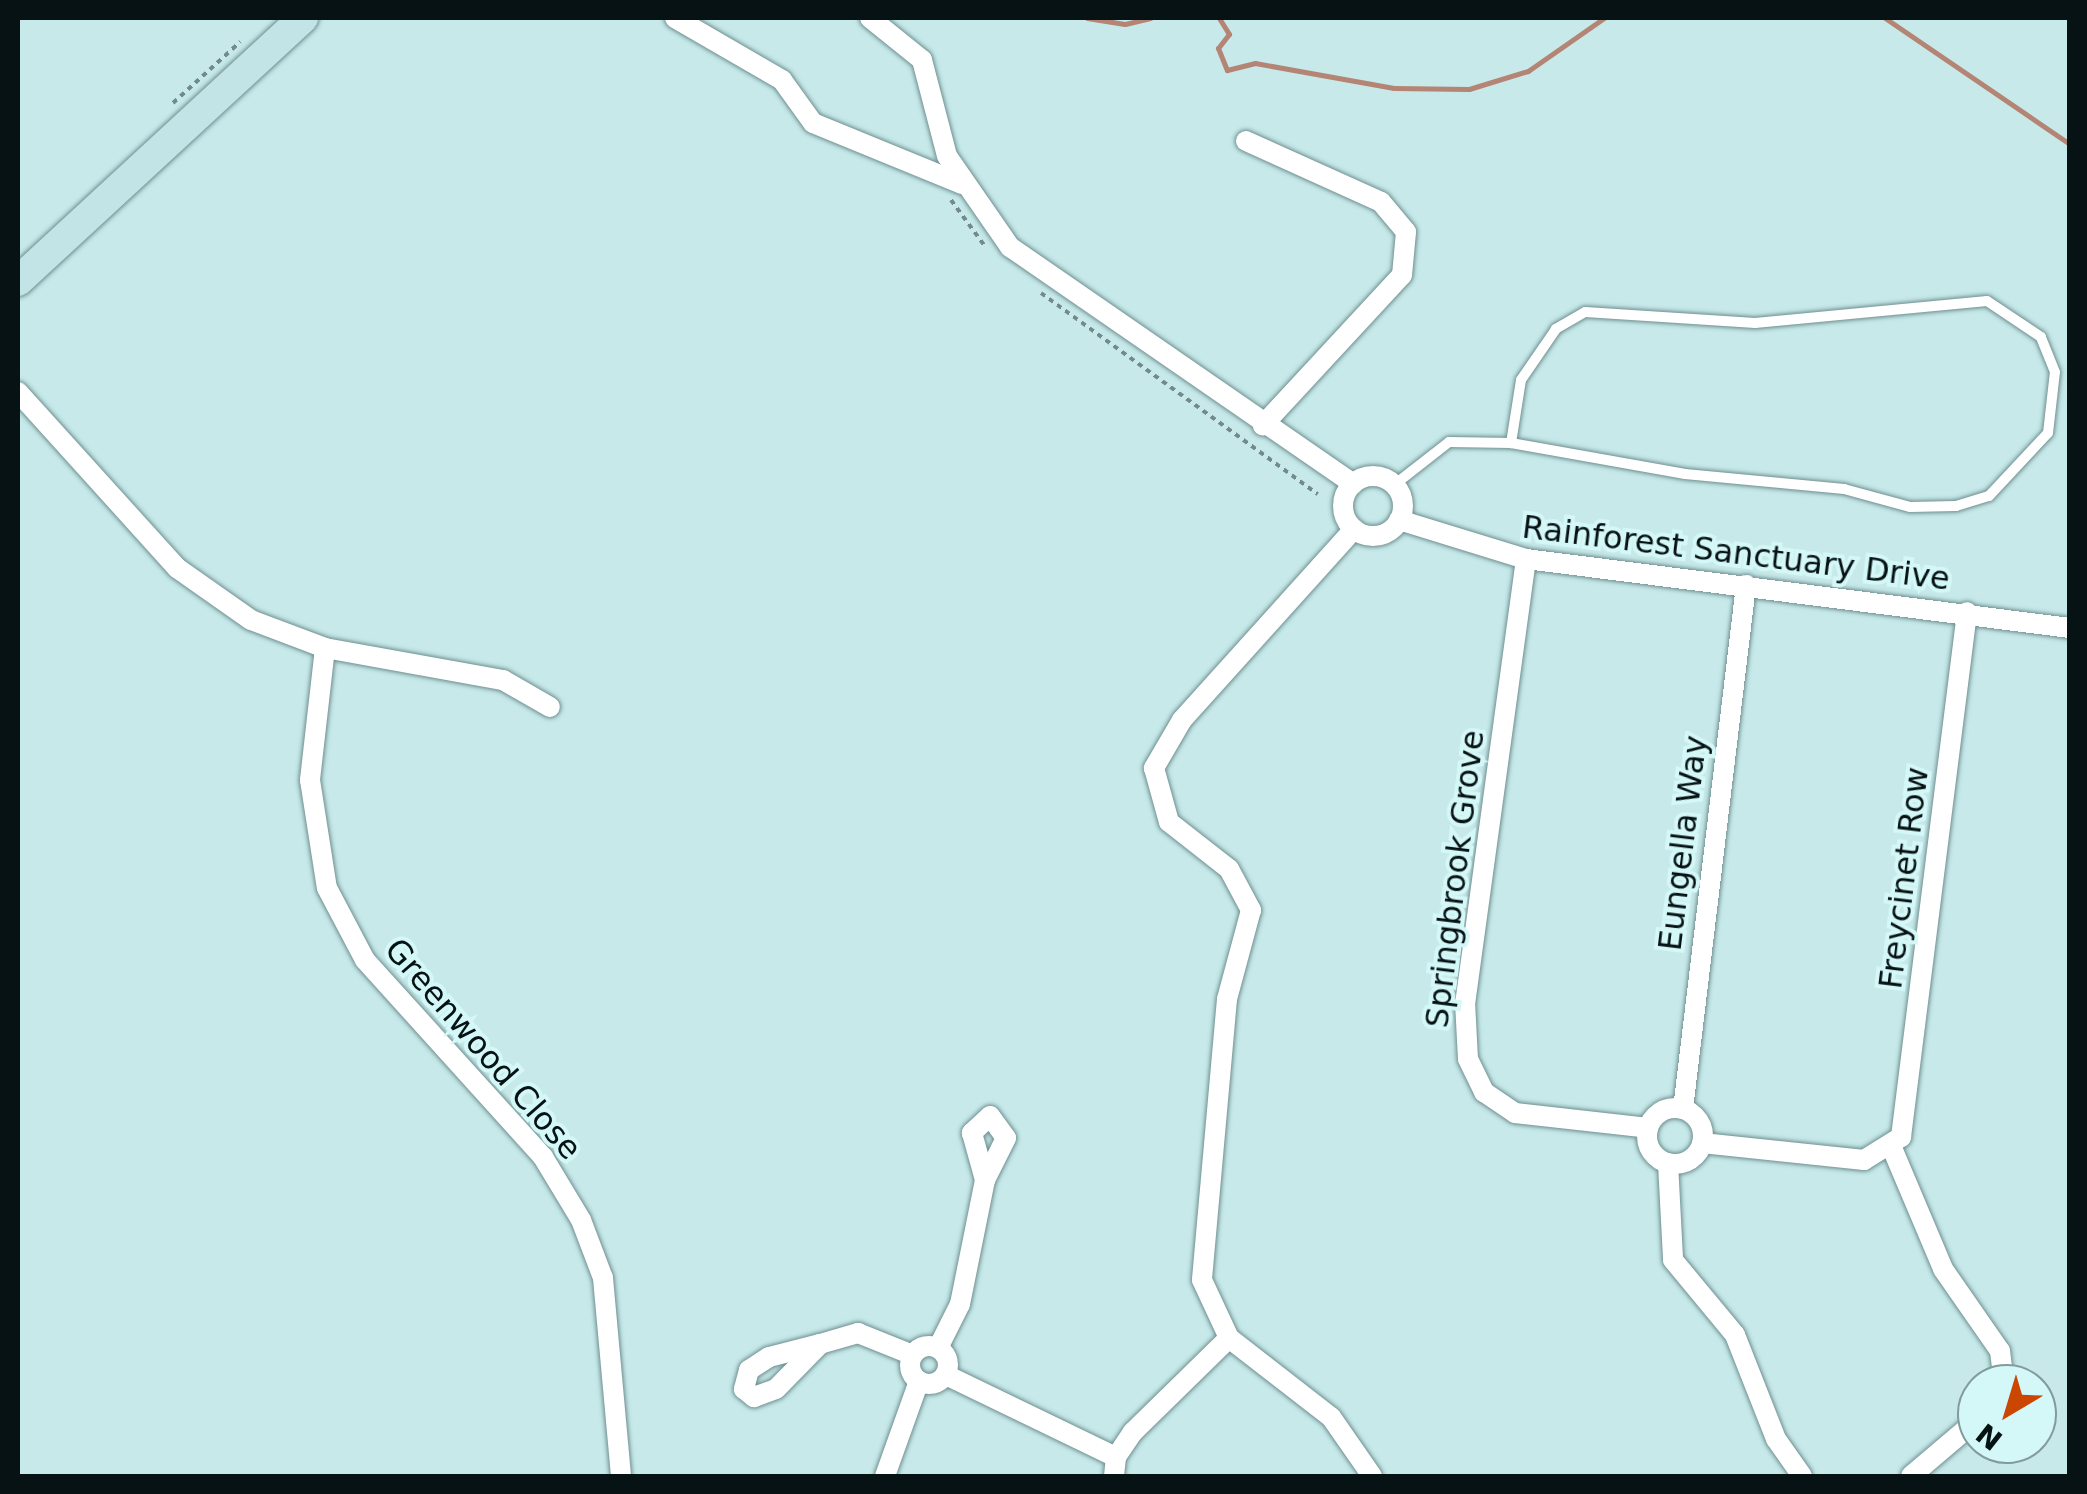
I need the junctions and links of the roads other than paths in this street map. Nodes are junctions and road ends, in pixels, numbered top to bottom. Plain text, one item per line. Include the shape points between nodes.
1 (303, 18) edge
2 (675, 18) edge
3 (870, 18) edge
4 (1246, 140) dead end
5 (957, 193) junction
6 (18, 282) edge
7 (18, 392) edge
8 (1262, 425) junction
9 (1510, 443) junction
10 (1353, 484) junction
11 (1394, 485) junction
12 (1400, 520) junction
13 (1354, 529) junction
14 (1526, 558) junction
15 (1746, 586) junction
16 (1967, 612) junction
17 (2070, 628) edge
18 (325, 648) junction
19 (550, 707) dead end
20 (1683, 1109) junction
21 (1648, 1128) junction
22 (1702, 1143) junction
23 (1892, 1148) junction
24 (1668, 1163) junction
25 (986, 1180) dead end
26 (1229, 1338) junction
27 (820, 1344) dead end
28 (938, 1348) junction
29 (912, 1354) junction
30 (2002, 1364) edge
31 (946, 1375) junction
32 (919, 1382) junction
33 (1957, 1437) edge
34 (1115, 1467) edge
35 (621, 1476) edge
36 (885, 1476) edge
37 (1372, 1476) edge
38 (1802, 1476) edge
39 (1911, 1476) edge

1 - 6 street
2 - 5 street via 782,80 812,123 853,146 934,166
3 - 5 street via 922,60
4 - 8 street via 1381,202 1406,232 1402,275
5 - 8 street via 1010,247
7 - 18 street via 213,598
8 - 10 street
9 - 9 lane via 1685,474 1844,489 1910,507 1956,506 1990,496 2048,433 2055,372 2042,337 1987,301 1755,323 1585,312 1556,330 1521,380
9 - 11 lane via 1449,442
10 - 11 street via 1378,476
10 - 13 street via 1343,510
11 - 12 street via 1403,502
12 - 13 street via 1379,535
12 - 14 street, Rainforest Sanctuary Drive
13 - 26 street via 1182,720 1154,768 1169,822 1229,869 1251,910 1227,999 1201,1230 1202,1280
14 - 15 street, Rainforest Sanctuary Drive
14 - 21 street, Springbrook Grove via 1465,1002 1468,1060 1484,1092 1516,1114
15 - 16 street, Rainforest Sanctuary Drive
15 - 20 street, Eungella Way
16 - 17 street, Rainforest Sanctuary Drive
16 - 23 street, Freycinet Row via 1905,1119
18 - 19 street via 503,680
18 - 35 street, Greenwood Close via 310,780 327,888 365,960 543,1158 581,1220 603,1278
20 - 21 street via 1659,1113
20 - 22 street via 1700,1122
21 - 24 street via 1651,1150
22 - 23 street via 1864,1160
22 - 24 street via 1689,1160
23 - 30 street via 1944,1269 2000,1350
24 - 38 street via 1674,1260 1735,1334 1776,1439
25 - 28 street via 968,1279
26 - 34 street
26 - 37 street via 1332,1417
27 - 29 street via 858,1332
28 - 29 street
28 - 31 street
29 - 32 street
31 - 32 street via 934,1384
31 - 34 street
32 - 36 street
33 - 39 street

